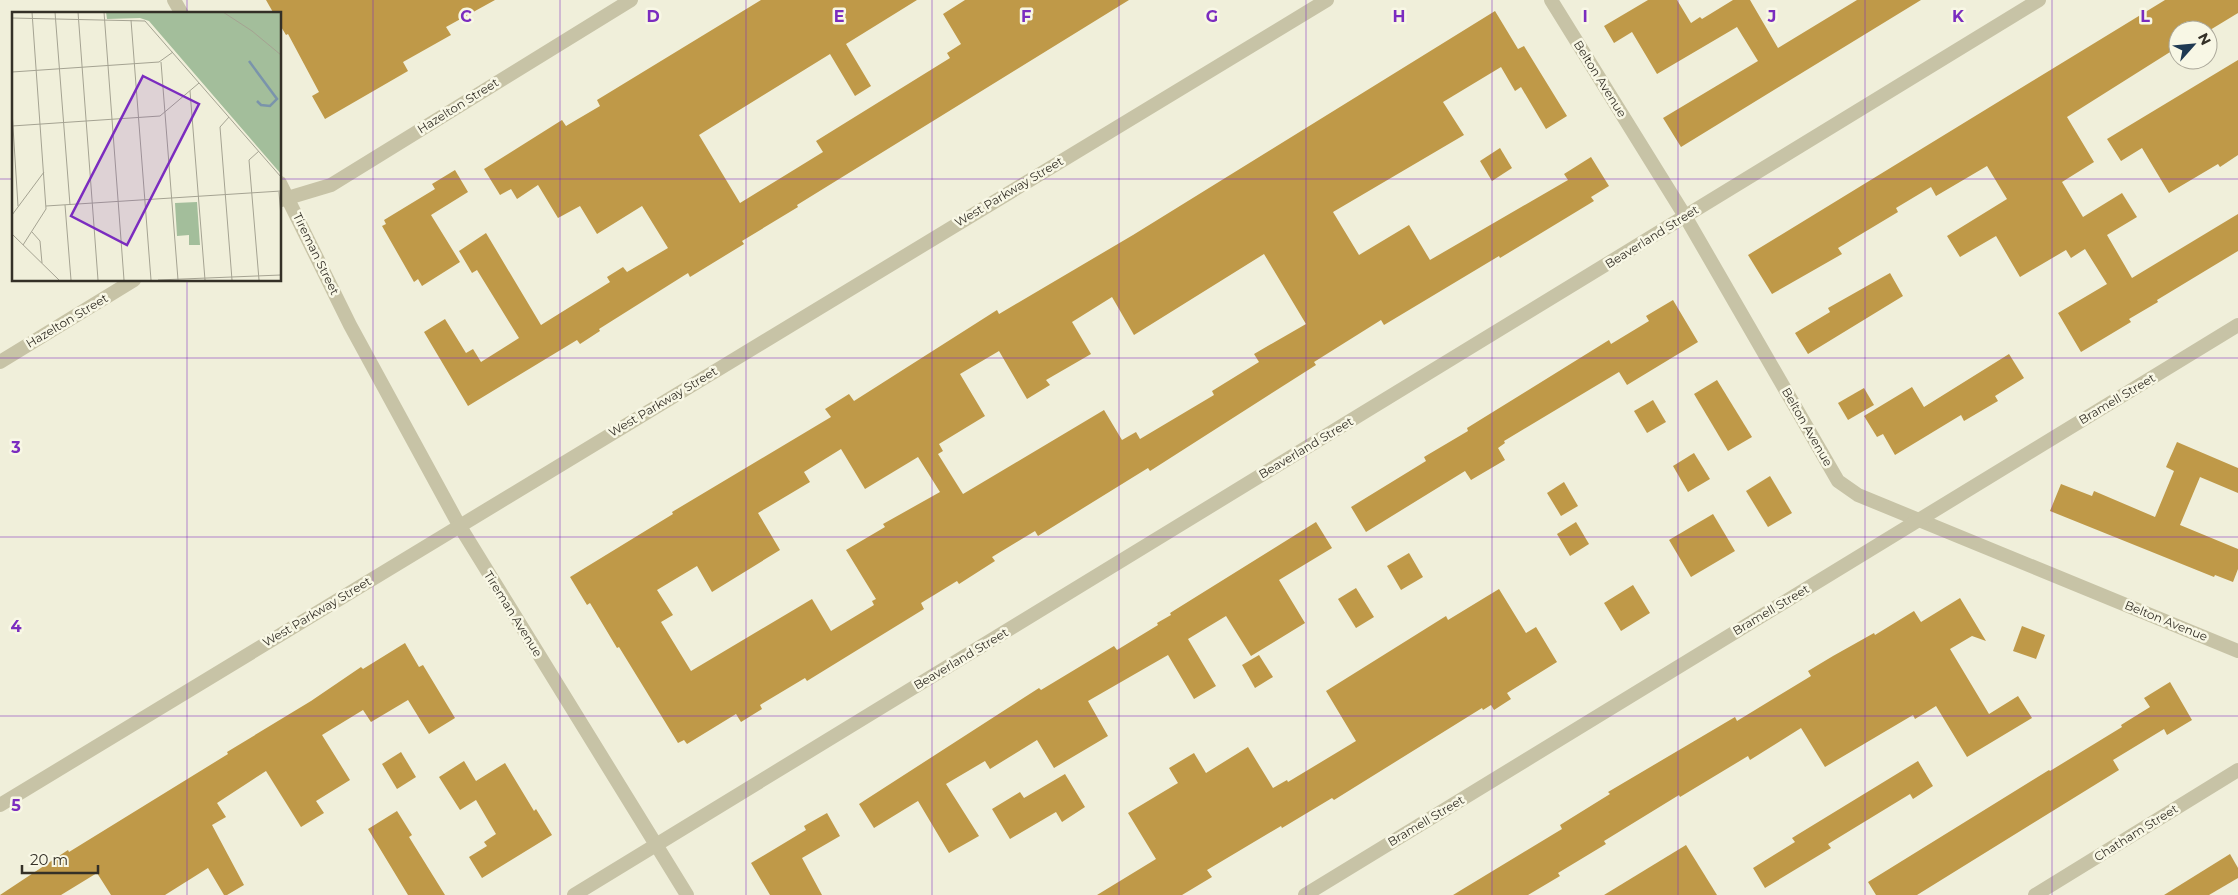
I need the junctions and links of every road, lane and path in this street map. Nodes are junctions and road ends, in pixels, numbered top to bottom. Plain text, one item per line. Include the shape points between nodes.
1 (174, 0) edge
2 (631, 0) edge
3 (1327, 0) edge
4 (1551, 0) edge
5 (2039, 0) edge
6 (181, 12) edge
7 (284, 199) edge
8 (1685, 216) junction
9 (132, 281) edge
10 (2238, 324) edge
11 (350, 325) joint
12 (0, 362) edge
13 (1918, 520) junction
14 (459, 525) junction
15 (2238, 651) edge
16 (2238, 770) edge
17 (0, 805) edge
18 (657, 844) junction
19 (574, 895) edge
20 (688, 895) edge
21 (1305, 895) edge
22 (2035, 895) edge

1 - 6 street
2 - 7 street, Hazelton Street via 331,185
3 - 14 street, West Parkway Street
4 - 8 street, Belton Avenue
5 - 8 street, Beaverland Street
7 - 11 street, Tireman Street
8 - 13 street, Belton Avenue via 1838,481 1858,496
8 - 18 street, Beaverland Street
9 - 12 street, Hazelton Street
10 - 13 street, Bramell Street
11 - 14 street, Tireman Avenue
13 - 15 street, Belton Avenue
13 - 21 street, Bramell Street
14 - 17 street, West Parkway Street
14 - 18 street, Tireman Avenue
16 - 22 street, Chatham Street
18 - 19 street, Beaverland Street
18 - 20 street, Tireman Avenue

